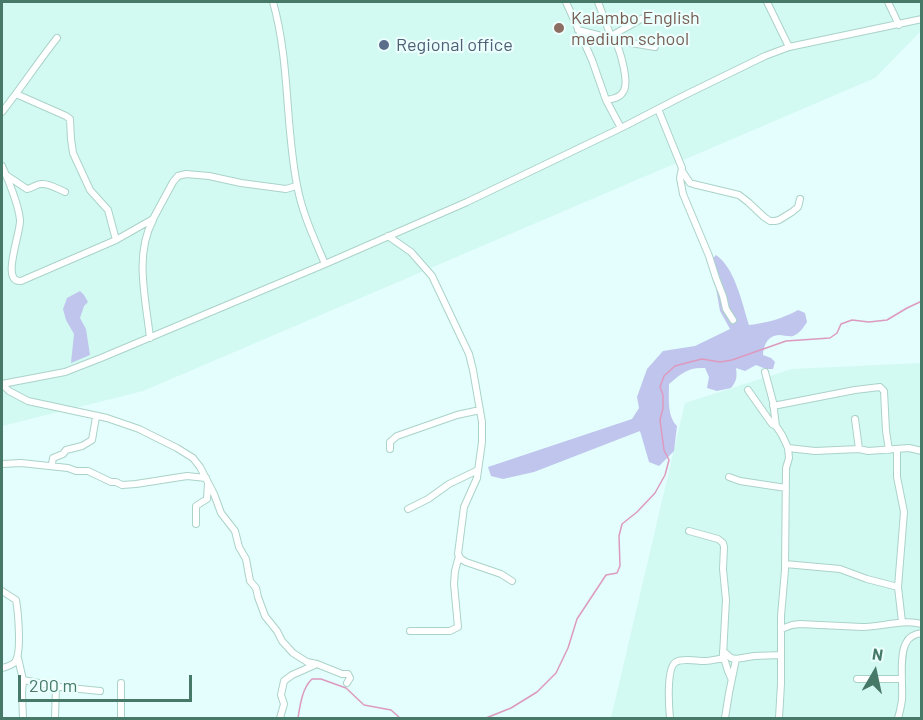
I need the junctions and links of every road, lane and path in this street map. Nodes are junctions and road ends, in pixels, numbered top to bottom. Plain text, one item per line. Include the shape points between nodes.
1 (273, 2) edge
2 (566, 2) edge
3 (598, 2) edge
4 (767, 2) edge
5 (888, 2) edge
6 (643, 18) dead end
7 (921, 20) edge
8 (899, 25) junction
9 (578, 30) junction
10 (57, 38) dead end
11 (612, 38) junction
12 (655, 46) dead end
13 (789, 46) junction
14 (16, 94) junction
15 (606, 100) junction
16 (658, 109) junction
17 (2, 112) edge
18 (621, 128) junction
19 (2, 166) edge
20 (682, 171) junction
21 (6, 175) junction
22 (297, 185) junction
23 (65, 192) dead end
24 (800, 200) dead end
25 (153, 219) junction
26 (388, 236) junction
27 (116, 240) junction
28 (325, 264) junction
29 (733, 320) dead end
30 (150, 338) junction
31 (765, 372) dead end
32 (2, 384) edge
33 (748, 390) dead end
34 (773, 406) junction
35 (480, 410) junction
36 (96, 417) junction
37 (855, 419) dead end
38 (776, 426) junction
39 (788, 448) junction
40 (390, 449) dead end
41 (859, 449) junction
42 (897, 449) junction
43 (889, 450) junction
44 (921, 451) edge
45 (2, 464) edge
46 (50, 466) junction
47 (478, 470) junction
48 (729, 477) dead end
49 (207, 480) junction
50 (786, 488) junction
51 (408, 509) dead end
52 (196, 524) dead end
53 (689, 531) dead end
54 (459, 556) junction
55 (785, 564) junction
56 (512, 580) dead end
57 (898, 587) junction
58 (2, 591) edge
59 (902, 622) junction
60 (921, 624) edge
61 (781, 629) junction
62 (410, 631) dead end
63 (921, 633) edge
64 (724, 655) junction
65 (781, 655) junction
66 (17, 658) junction
67 (736, 659) junction
68 (317, 664) junction
69 (2, 668) edge
70 (731, 678) junction
71 (857, 679) dead end
72 (901, 679) junction
73 (23, 680) junction
74 (347, 682) dead end
75 (121, 683) dead end
76 (56, 686) junction
77 (100, 691) dead end
78 (23, 718) edge
79 (56, 718) edge
80 (121, 718) edge
81 (280, 718) edge
82 (670, 718) edge
83 (725, 718) edge
84 (779, 718) edge
85 (898, 718) edge

1 - 22 street via 284,50
2 - 9 street
3 - 11 street
4 - 13 street
5 - 8 street
6 - 11 street
7 - 8 street
8 - 13 street
9 - 11 street
9 - 15 street
10 - 14 street
11 - 12 street
11 - 15 street via 620,50 625,88 622,94
13 - 16 street
14 - 17 street
14 - 27 street via 70,119 74,153 90,190 108,210
15 - 18 street
16 - 18 street
16 - 20 street
18 - 26 street
19 - 21 street
20 - 24 street via 690,183 740,195 770,221 792,212
20 - 29 street via 683,194
21 - 23 street via 27,189 44,184
21 - 27 street via 20,219 7,265 12,279 21,281
22 - 25 street via 286,189 186,174 172,182
22 - 28 street
25 - 27 street
25 - 30 street via 143,257
26 - 28 street
26 - 35 street via 411,252 432,276 469,354
28 - 30 street
30 - 32 street via 65,372
31 - 34 street
32 - 36 street via 28,401
33 - 38 street
34 - 38 street
34 - 43 street via 880,387 884,391
35 - 40 street via 398,436 390,441
35 - 47 street via 482,442
36 - 46 street via 92,440 53,458
36 - 49 street via 139,429 177,448 196,461
37 - 41 street
38 - 39 street
39 - 41 street
39 - 50 street
41 - 43 street
42 - 43 street
42 - 44 street
42 - 57 street via 897,477 904,512
45 - 46 street
46 - 49 street via 88,471 122,485 187,476
47 - 51 street
47 - 54 street via 464,507
48 - 50 street
49 - 52 street via 207,499 196,506
49 - 68 street via 237,537 248,576 266,616 293,653
50 - 55 street
53 - 64 street via 723,543
54 - 56 street
54 - 62 street via 454,584 458,627 450,631
55 - 57 street via 840,569
55 - 61 street
57 - 59 street
58 - 66 street via 16,600
59 - 60 street
59 - 61 street via 872,627 800,624
61 - 65 street
63 - 72 street via 904,646
64 - 67 street
64 - 70 street
64 - 82 street via 673,665
65 - 67 street
65 - 84 street
66 - 69 street via 12,665
66 - 73 street
67 - 70 street
68 - 74 street via 348,674
68 - 81 street via 284,681
70 - 83 street
71 - 72 street
72 - 85 street
73 - 76 street
73 - 78 street
75 - 80 street
76 - 77 street
76 - 79 street

